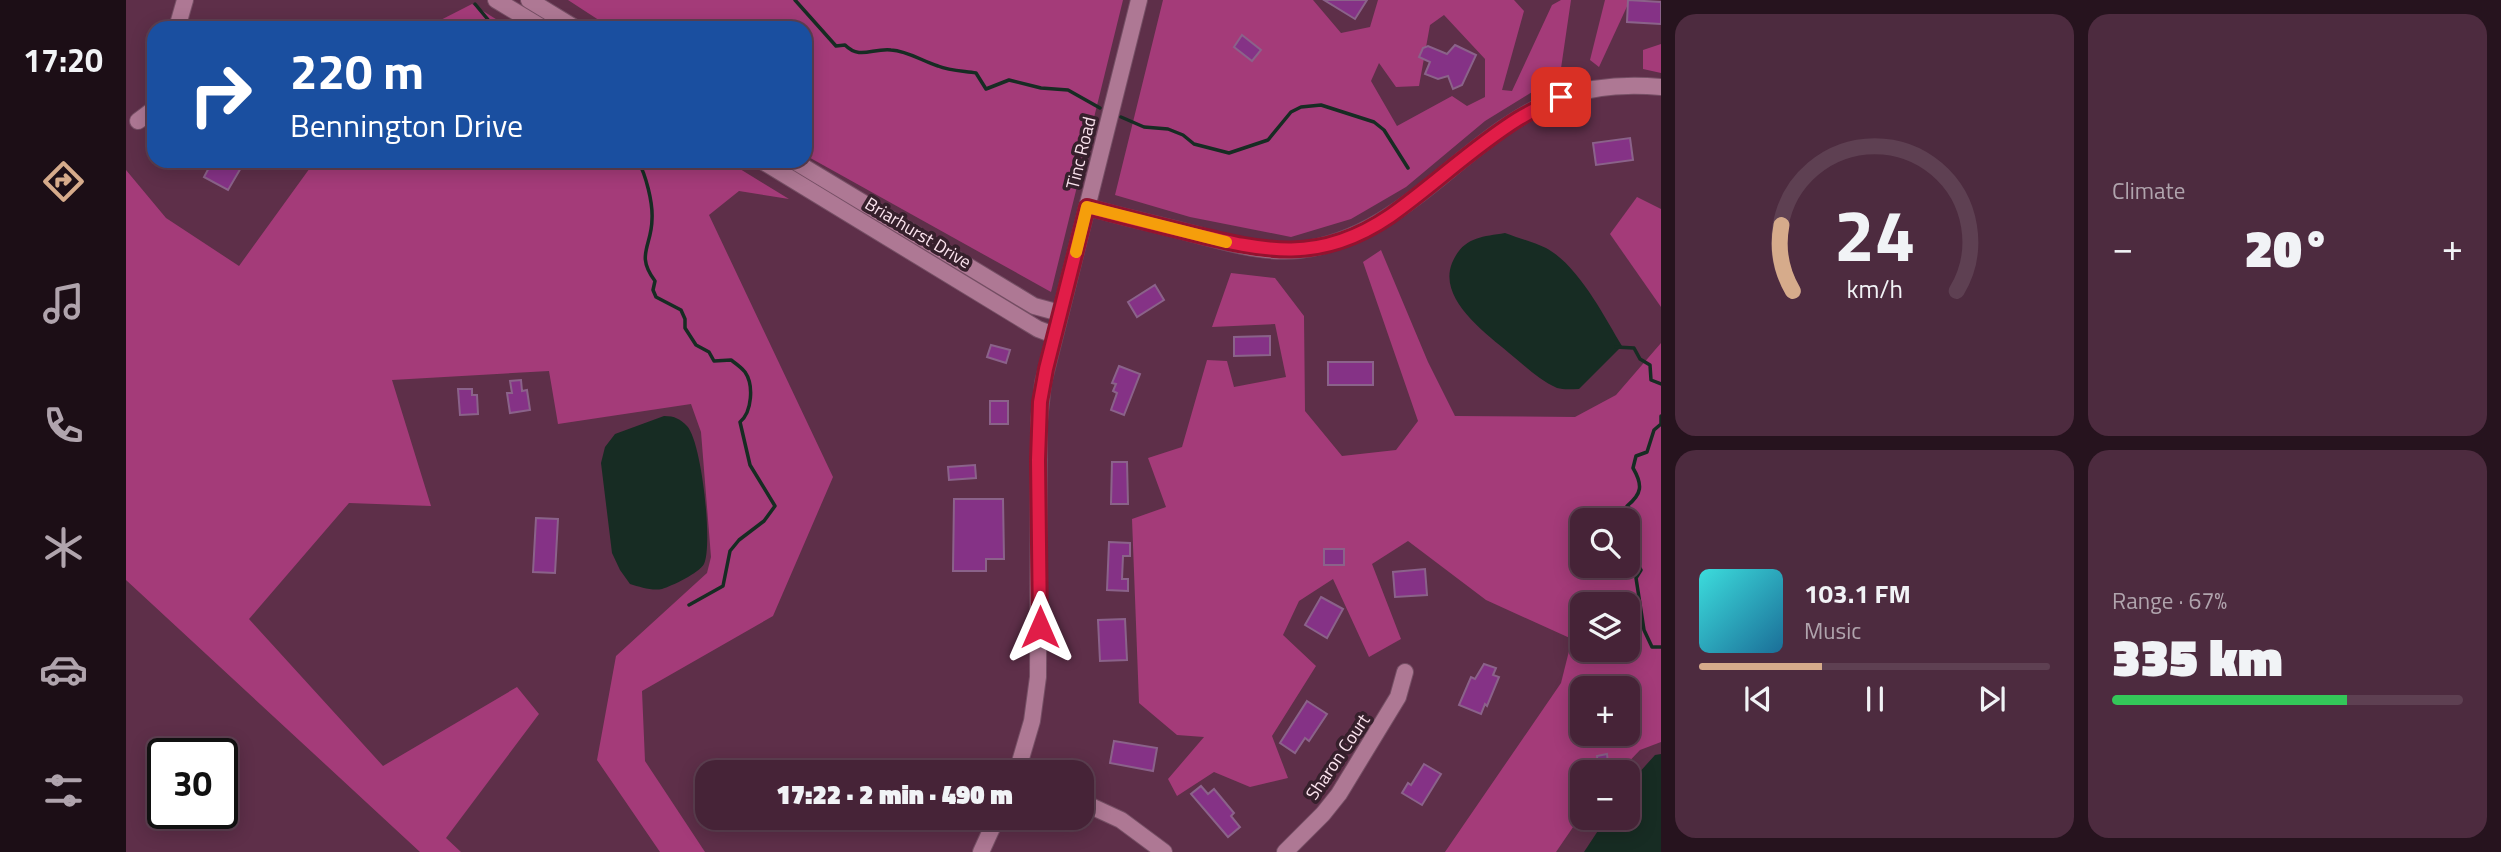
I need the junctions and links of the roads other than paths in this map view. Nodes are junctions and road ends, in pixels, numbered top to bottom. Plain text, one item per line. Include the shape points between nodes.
1 (185, 0) edge
2 (496, 0) edge
3 (528, 0) edge
4 (1139, 0) edge
5 (179, 21) edge
6 (531, 21) edge
7 (563, 21) edge
8 (1661, 87) edge
9 (147, 114) edge
10 (138, 121) dead end
11 (774, 168) edge
12 (806, 168) edge
13 (1087, 207) junction
14 (1060, 313) junction
15 (1054, 335) junction
16 (1405, 672) dead end
17 (1020, 760) edge
18 (1094, 808) edge
19 (991, 830) edge
20 (981, 852) edge
21 (1164, 852) edge
22 (1285, 852) edge

1 - 5 street
2 - 6 street
3 - 7 street
4 - 13 street, Tinc Road
8 - 13 street via 1612,86 1561,97 1518,119 1370,229 1319,246 1269,250
9 - 10 street
11 - 15 street, Briarhurst Drive
12 - 14 street, Briarhurst Drive via 1034,306
13 - 14 street, Tinc Road
14 - 15 street, Tinc Road
15 - 17 street, Tinc Road via 1039,421 1038,677
16 - 22 street, Sharon Court via 1398,697 1339,794
18 - 21 street via 1121,820
19 - 20 street

